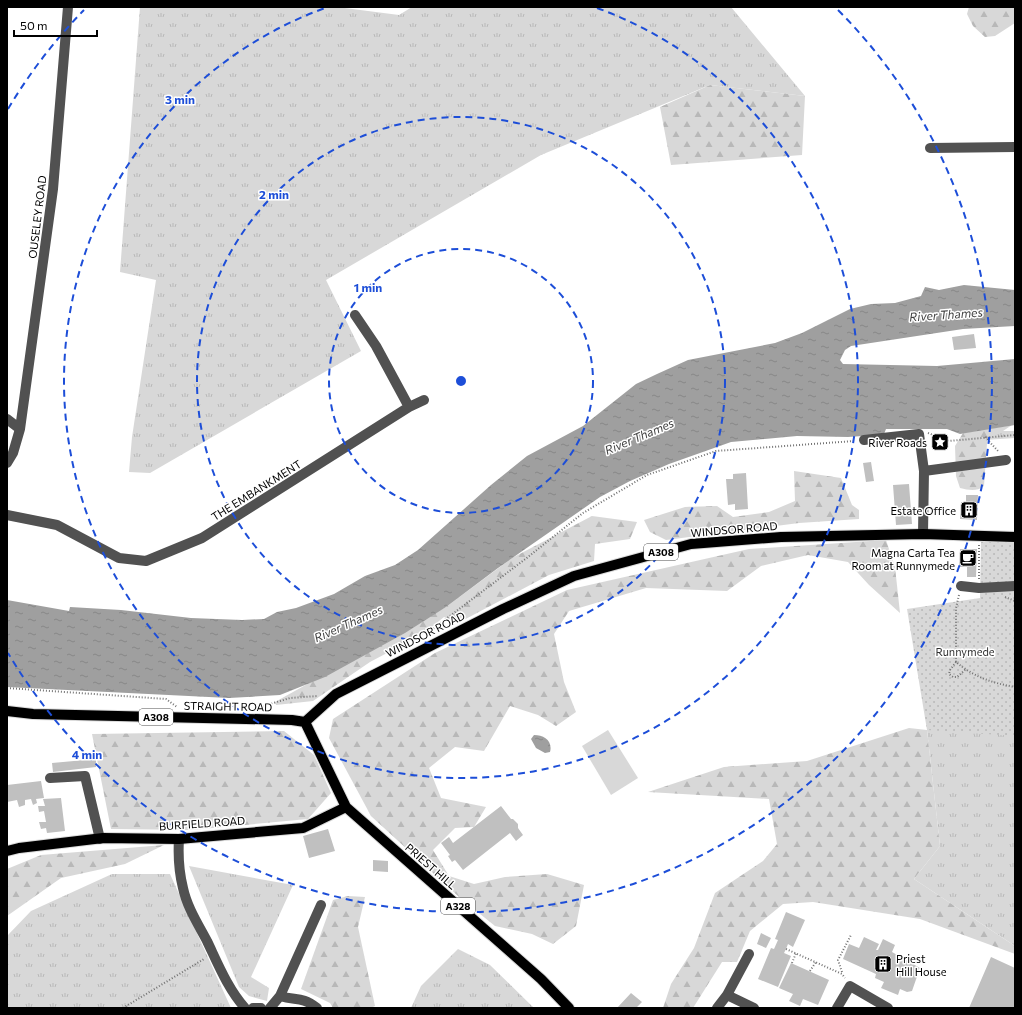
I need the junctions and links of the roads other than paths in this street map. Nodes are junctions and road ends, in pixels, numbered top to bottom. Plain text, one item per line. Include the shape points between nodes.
1 (68, 7) edge
2 (1015, 147) edge
3 (930, 148) dead end
4 (356, 315) dead end
5 (424, 400) dead end
6 (409, 408) junction
7 (7, 419) edge
8 (20, 429) junction
9 (864, 440) road end
10 (1006, 460) road end
11 (7, 463) edge
12 (924, 471) junction
13 (7, 515) edge
14 (922, 534) junction
15 (1015, 537) edge
16 (961, 586) road end
17 (1015, 586) edge
18 (7, 711) edge
19 (305, 722) junction
20 (50, 778) dead end
21 (346, 806) junction
22 (100, 838) junction
23 (179, 839) junction
24 (7, 851) edge
25 (321, 905) dead end
26 (749, 954) dead end
27 (727, 995) junction
28 (280, 996) junction
29 (245, 1008) edge
30 (253, 1008) edge
31 (261, 1008) edge
32 (270, 1008) edge
33 (317, 1008) edge
34 (569, 1008) edge
35 (717, 1008) edge
36 (754, 1008) edge
37 (837, 1008) edge
38 (888, 1008) edge

1 - 8 street, OUSELEY ROAD via 53,189
2 - 3 street
4 - 6 street via 376,346
5 - 6 street, THE EMBANKMENT
6 - 13 street, THE EMBANKMENT via 202,538 146,561 120,558 57,526
7 - 8 street
8 - 11 street via 13,453
9 - 12 street via 919,434
10 - 12 street
12 - 14 street
14 - 15 main road, WINDSOR ROAD / A308
14 - 19 main road, WINDSOR ROAD / A308 via 781,537 691,544 574,576 428,646 336,694
16 - 17 street
18 - 19 main road, STRAIGHT ROAD / A308 via 33,714
19 - 21 main road, PRIEST HILL / A328
20 - 22 street via 85,776
21 - 23 main road, BURFIELD ROAD via 303,828
21 - 34 main road, PRIEST HILL / A328 via 541,979
22 - 23 main road, BURFIELD ROAD
22 - 24 main road, BURFIELD ROAD
23 - 29 street via 178,857 189,907 239,1002
25 - 28 street
26 - 27 street
27 - 35 street
27 - 36 street
28 - 32 street
28 - 33 street via 290,999 302,998
30 - 31 street
37 - 38 street via 850,986

